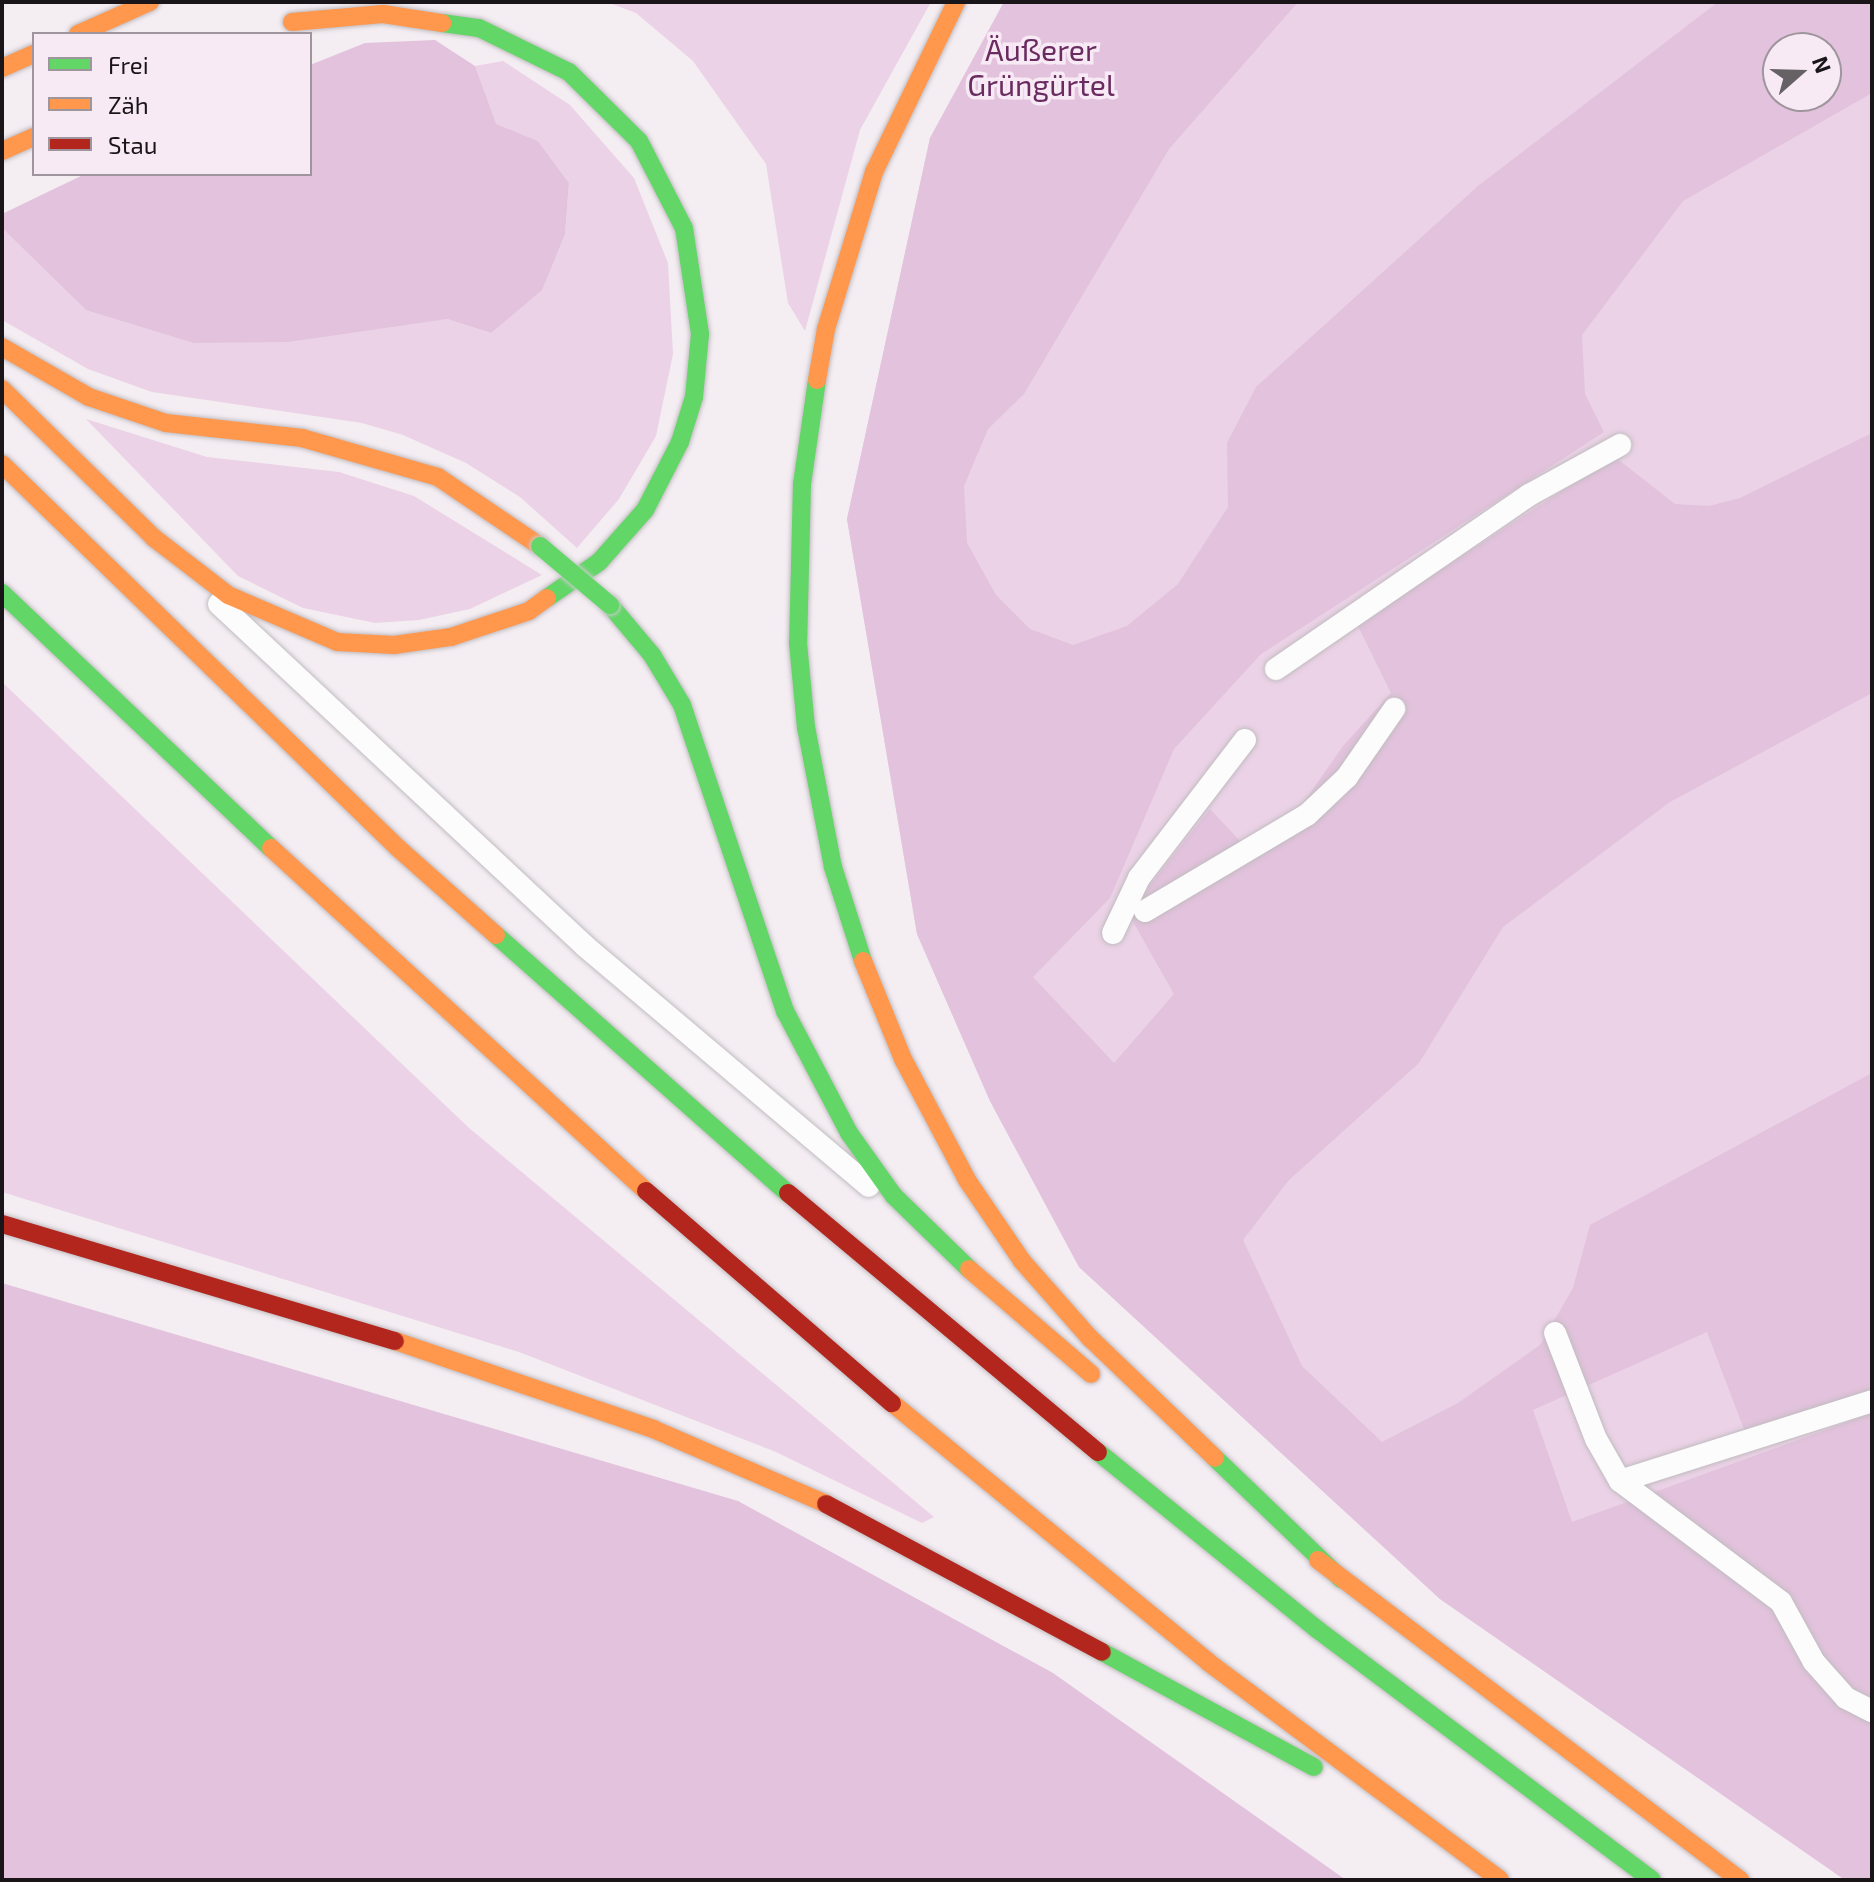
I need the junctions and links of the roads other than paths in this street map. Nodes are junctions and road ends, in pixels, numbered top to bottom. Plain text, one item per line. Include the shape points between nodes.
1 (150, 2) edge
2 (332, 2) edge
3 (956, 2) edge
4 (82, 32) edge
5 (32, 55) edge
6 (2, 68) edge
7 (32, 138) edge
8 (2, 151) edge
9 (2, 347) edge
10 (2, 389) edge
11 (1620, 445) dead end
12 (2, 464) edge
13 (154, 538) junction
14 (2, 593) edge
15 (2, 607) edge
16 (51, 643) junction
17 (1276, 669) dead end
18 (1394, 709) dead end
19 (1245, 740) dead end
20 (1145, 911) dead end
21 (1113, 933) dead end
22 (2, 1224) edge
23 (951, 1253) junction
24 (1555, 1333) dead end
25 (1111, 1391) dead end
26 (1872, 1401) edge
27 (1146, 1421) dead end
28 (1620, 1481) junction
29 (1341, 1579) junction
30 (1872, 1711) edge
31 (1421, 1822) junction
32 (1500, 1880) edge
33 (1652, 1880) edge
34 (1740, 1880) edge

1 - 4 highway
2 - 13 highway via 286,25 383,14 479,28 569,72 639,141 684,228 700,334 694,397 680,442 645,510 599,562 529,611 451,637 379,644 337,642 300,631 228,595
3 - 29 highway via 874,172 826,329 808,442 798,643 806,727 833,867 875,997 903,1059 967,1180 1022,1261 1090,1338
5 - 6 highway
7 - 8 highway
9 - 23 highway, bridge via 89,397 166,423 302,438 438,477 540,546 610,605 652,655 682,705 785,1011 815,1076 894,1196
10 - 13 highway
11 - 17 lane via 1529,495
12 - 33 highway via 398,848 908,1299 1318,1630
13 - 23 lane via 550,916 779,1115
14 - 16 highway
15 - 16 highway
16 - 31 highway via 480,1045 832,1354 1208,1662
18 - 20 lane via 1347,777 1307,815
19 - 21 lane via 1139,878
22 - 31 highway via 477,1365 668,1435 835,1508
23 - 25 highway
24 - 28 lane via 1596,1439
26 - 28 lane
27 - 29 highway
28 - 30 lane via 1781,1602 1814,1662 1846,1698
29 - 34 highway
31 - 32 highway

